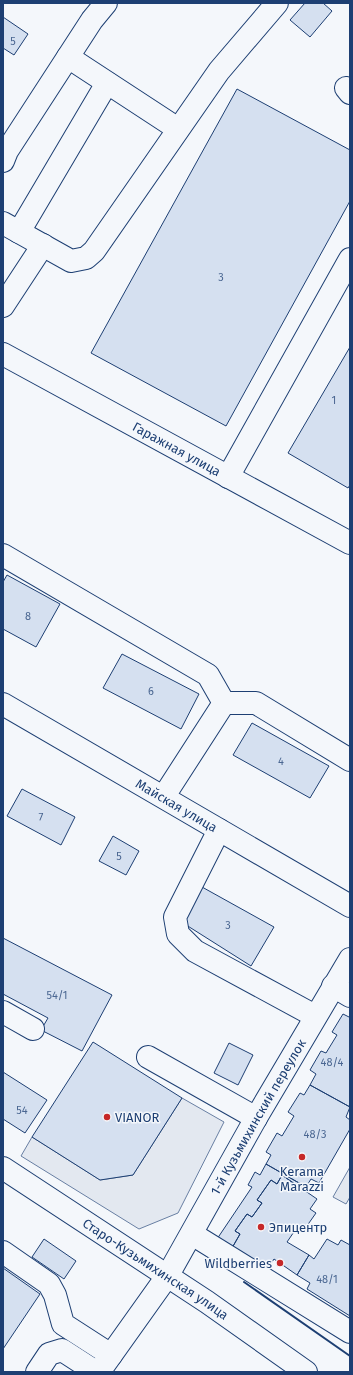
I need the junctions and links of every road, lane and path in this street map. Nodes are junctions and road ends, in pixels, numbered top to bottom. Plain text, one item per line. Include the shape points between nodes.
1 (106, 3) edge
2 (277, 3) edge
3 (68, 57) junction
4 (107, 82) junction
5 (178, 129) junction
6 (3, 161) edge
7 (11, 227) edge
8 (43, 245) junction
9 (350, 259) edge
10 (3, 306) edge
11 (3, 354) edge
12 (228, 477) junction
13 (350, 543) edge
14 (3, 555) edge
15 (224, 703) junction
16 (3, 704) edge
17 (350, 760) edge
18 (164, 796) junction
19 (219, 830) junction
20 (350, 906) edge
21 (350, 959) edge
22 (342, 991) edge
23 (3, 1012) edge
24 (315, 1016) junction
25 (33, 1029) dead end
26 (148, 1057) dead end
27 (256, 1118) junction
28 (3, 1168) edge
29 (192, 1234) junction
30 (3, 1252) edge
31 (168, 1275) junction
32 (350, 1332) edge
33 (102, 1366) edge
34 (37, 1372) edge
35 (306, 1372) edge

1 - 3 street
2 - 5 street via 219,71
3 - 4 street
3 - 6 street
4 - 5 street
4 - 7 street
5 - 8 street via 94,251 86,258 71,261
7 - 8 street
8 - 10 street
9 - 12 street
11 - 12 street, Гаражная улица
12 - 13 street, Гаражная улица
14 - 15 street via 208,675
15 - 17 street via 256,703
15 - 18 street
16 - 18 street, Майская улица
18 - 19 street, Майская улица
19 - 20 street, Майская улица
19 - 24 street via 175,917 178,934 195,951
21 - 22 street, 1-й Кузьмихинский переулок
22 - 24 street, 1-й Кузьмихинский переулок
23 - 25 street
24 - 27 street, 1-й Кузьмихинский переулок
26 - 27 street
27 - 29 street, 1-й Кузьмихинский переулок
28 - 31 street, Старо-Кузьмихинская улица
29 - 31 street, 1-й Кузьмихинский переулок
29 - 32 street
30 - 33 street via 49,1284 64,1324
31 - 33 street, 1-й Кузьмихинский переулок
31 - 35 street, Старо-Кузьмихинская улица
33 - 34 street via 62,1350 49,1354

